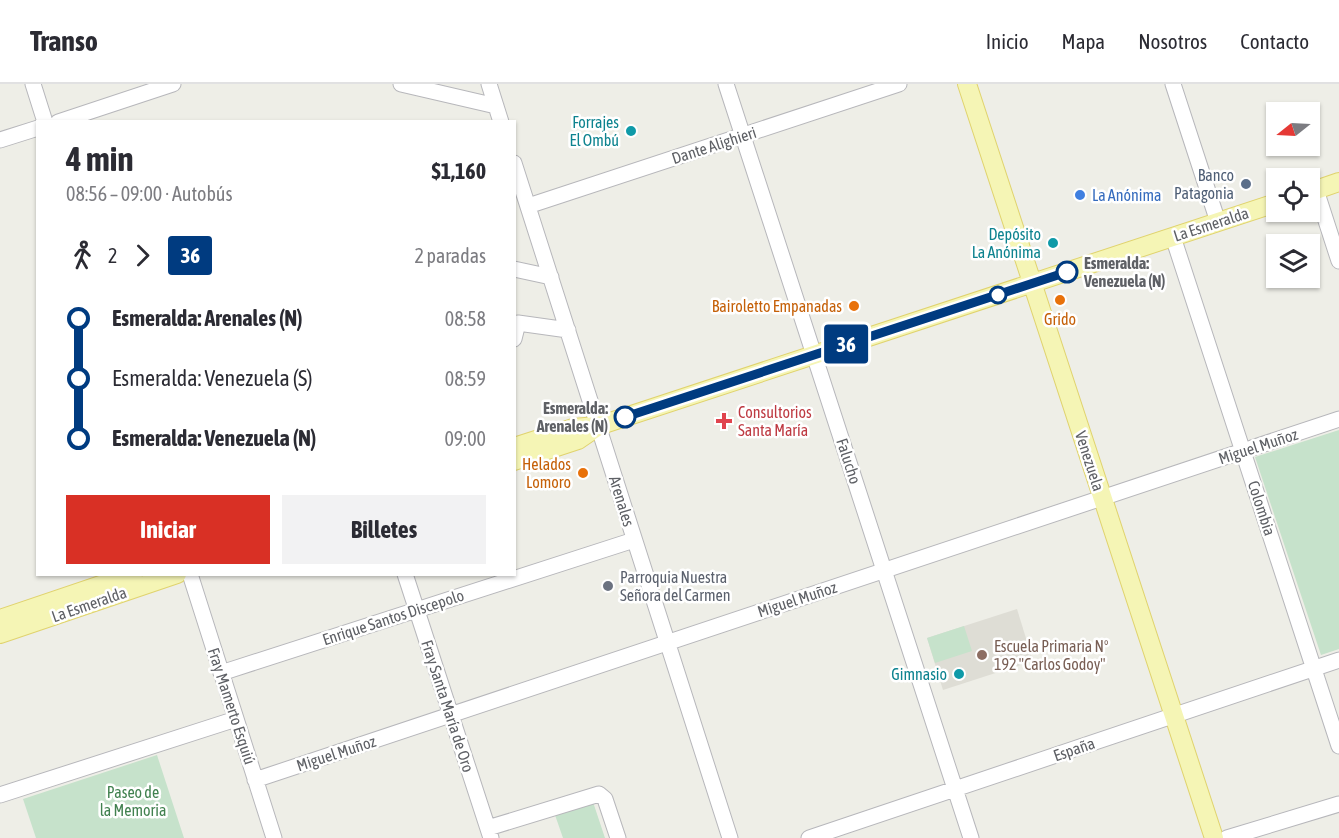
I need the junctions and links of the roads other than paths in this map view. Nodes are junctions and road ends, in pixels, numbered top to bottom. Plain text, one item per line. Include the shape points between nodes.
1 (33, 84) edge
2 (173, 84) edge
3 (401, 84) edge
4 (489, 84) edge
5 (726, 84) edge
6 (899, 84) edge
7 (967, 84) edge
8 (1173, 84) edge
9 (496, 106) junction
10 (44, 120) edge
11 (63, 120) edge
12 (500, 120) edge
13 (36, 129) edge
14 (742, 136) junction
15 (0, 141) edge
16 (516, 169) edge
17 (1339, 182) edge
18 (1320, 189) edge
19 (528, 206) junction
20 (1266, 206) edge
21 (1320, 210) edge
22 (1218, 222) junction
23 (1173, 237) junction
24 (1339, 261) edge
25 (516, 269) edge
26 (551, 277) junction
27 (1032, 284) junction
28 (568, 330) junction
29 (516, 331) edge
30 (814, 355) junction
31 (1339, 419) edge
32 (598, 426) junction
33 (516, 446) edge
34 (1243, 451) junction
35 (516, 460) edge
36 (1102, 498) junction
37 (634, 540) junction
38 (884, 570) junction
39 (127, 576) edge
40 (171, 576) edge
41 (191, 576) edge
42 (406, 576) edge
43 (417, 610) junction
44 (0, 619) edge
45 (0, 634) edge
46 (667, 643) junction
47 (1339, 660) edge
48 (1314, 668) junction
49 (221, 673) junction
50 (451, 715) junction
51 (1173, 715) junction
52 (236, 719) junction
53 (1339, 746) edge
54 (255, 780) junction
55 (955, 789) junction
56 (0, 795) edge
57 (1339, 804) edge
58 (490, 833) edge
59 (274, 838) edge
60 (618, 838) edge
61 (730, 838) edge
62 (809, 838) edge
63 (971, 838) edge
64 (1214, 838) edge
65 (1227, 838) edge

1 - 10 street
2 - 11 street
3 - 9 street
4 - 9 street
5 - 14 street, Falucho
6 - 14 street, Dante Alighieri
7 - 27 main road, Venezuela
8 - 22 street
9 - 12 street
13 - 15 street
14 - 19 street, Dante Alighieri
14 - 30 street, Falucho
16 - 19 street, Arenales
17 - 18 main road
19 - 26 street, Arenales
20 - 22 main road, La Esmeralda
21 - 24 street
22 - 23 main road, La Esmeralda
23 - 27 main road, La Esmeralda
23 - 34 street, Colombia
25 - 26 street
26 - 28 street, Arenales
27 - 30 main road, La Esmeralda
27 - 36 main road, Venezuela
28 - 29 street via 518,323
28 - 32 street, Arenales
30 - 32 main road, La Esmeralda
30 - 38 street, Falucho
31 - 34 street, Miguel Muñoz
32 - 33 main road, La Esmeralda via 573,428
32 - 35 main road, La Esmeralda via 578,440
32 - 37 street, Arenales
34 - 36 street, Miguel Muñoz
34 - 48 street, Colombia
36 - 38 street, Miguel Muñoz
36 - 51 main road, Venezuela
37 - 43 street, Enrique Santos Discepolo
37 - 46 street, Arenales
38 - 46 street, Miguel Muñoz
38 - 55 street, Falucho
39 - 44 main road, La Esmeralda
40 - 45 main road, La Esmeralda
41 - 49 street, Fray Mamerto Esquiú
42 - 43 street, Fray Santa María de Oro
43 - 49 street, Enrique Santos Discepolo
43 - 50 street, Fray Santa María de Oro
46 - 50 street, Miguel Muñoz
46 - 61 street, Arenales
47 - 48 street, España
48 - 51 street, España
48 - 53 street, Colombia
49 - 52 street, Fray Mamerto Esquiú
50 - 54 street, Miguel Muñoz
50 - 58 street, Fray Santa María de Oro
51 - 55 street, España
51 - 64 main road, Venezuela
52 - 54 street, Fray Mamerto Esquiú
52 - 56 street
54 - 59 street, Fray Mamerto Esquiú
55 - 62 street, España
55 - 63 street, Falucho
57 - 65 street
58 - 60 street via 599,794 607,804

